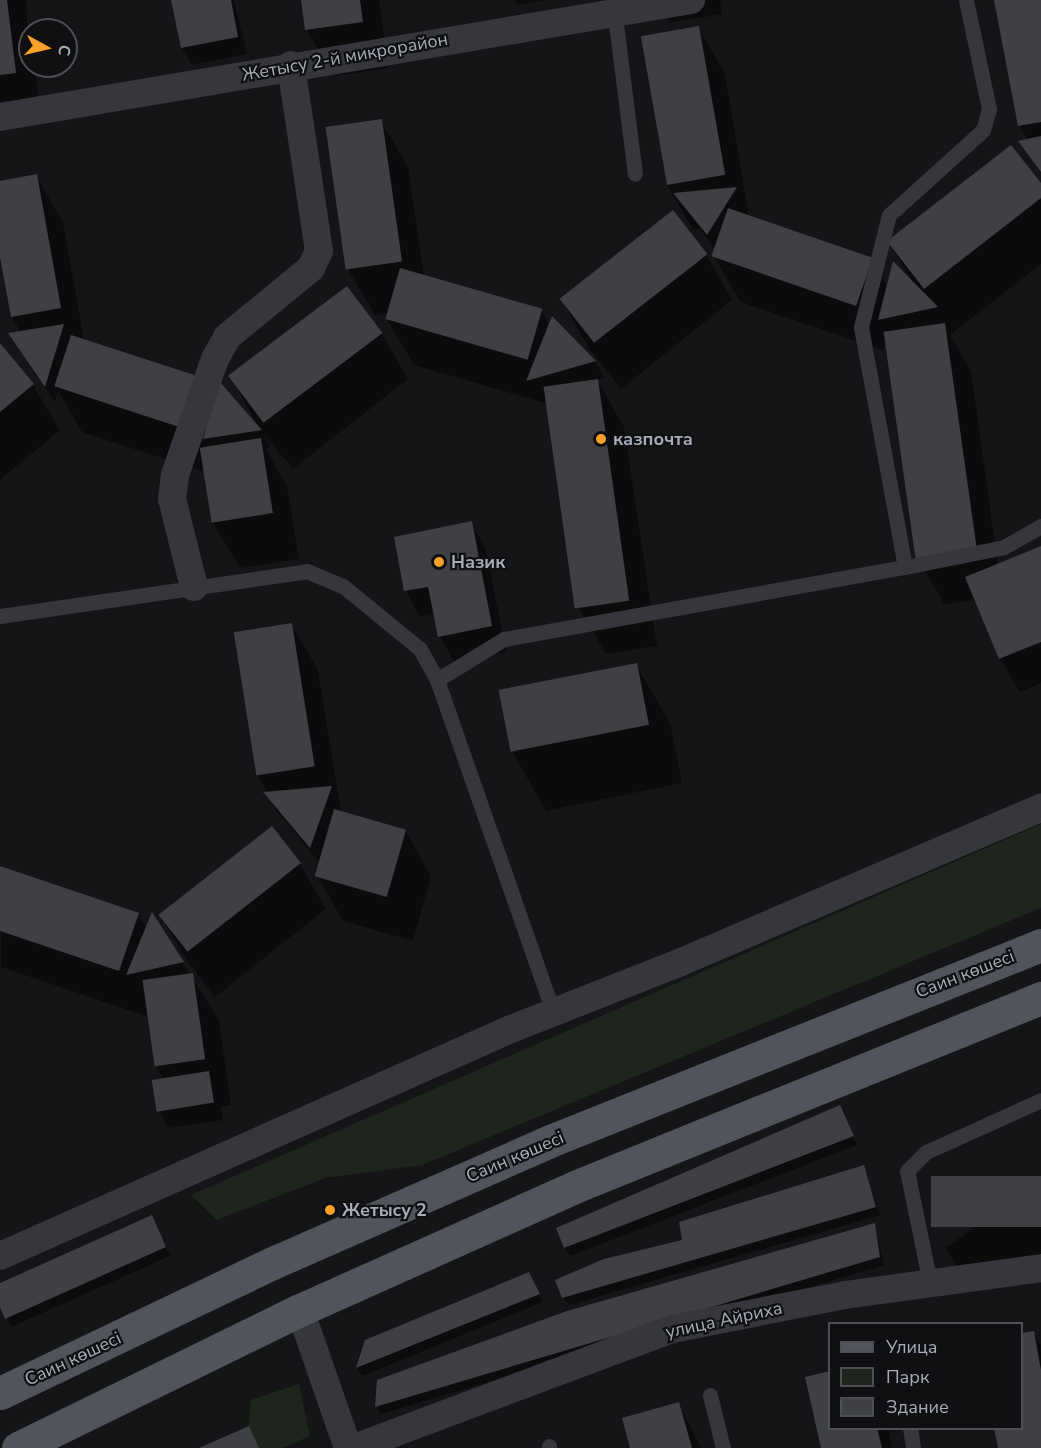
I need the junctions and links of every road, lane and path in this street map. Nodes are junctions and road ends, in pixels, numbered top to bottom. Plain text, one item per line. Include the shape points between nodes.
1 (691, 0) edge
2 (966, 0) edge
3 (614, 6) edge
4 (291, 65) junction
5 (0, 117) edge
6 (635, 174) dead end
7 (1041, 526) edge
8 (905, 567) junction
9 (194, 587) junction
10 (0, 616) edge
11 (437, 680) junction
12 (1041, 808) edge
13 (1041, 945) edge
14 (1041, 998) edge
15 (553, 1012) junction
16 (1041, 1100) edge
17 (0, 1256) edge
18 (1041, 1268) edge
19 (930, 1283) junction
20 (300, 1310) junction
21 (0, 1393) edge
22 (710, 1395) dead end
23 (910, 1430) edge
24 (18, 1448) edge
25 (348, 1448) edge
26 (354, 1448) edge
27 (723, 1448) edge
28 (914, 1448) edge

1 - 3 street, Жетысу 2-й микрорайон
2 - 8 lane via 989,110 984,130 889,215 861,327
3 - 4 street, Жетысу 2-й микрорайон
3 - 6 lane
4 - 5 street, Жетысу 2-й микрорайон
4 - 9 street via 319,251 311,268 227,337 215,359 175,475 172,499
7 - 8 lane via 1004,547
8 - 11 lane via 504,639
9 - 10 lane
9 - 11 lane via 307,571 322,575 343,586 420,649
11 - 15 lane
12 - 15 street
13 - 21 main road, Саин көшесі via 549,1141 277,1262
14 - 20 main road via 577,1186
15 - 17 street
16 - 19 lane via 926,1152 907,1171
18 - 19 street, улица Айриха
19 - 26 street, улица Айриха via 845,1294 672,1329
20 - 24 main road
20 - 25 street
22 - 27 lane
23 - 28 lane

